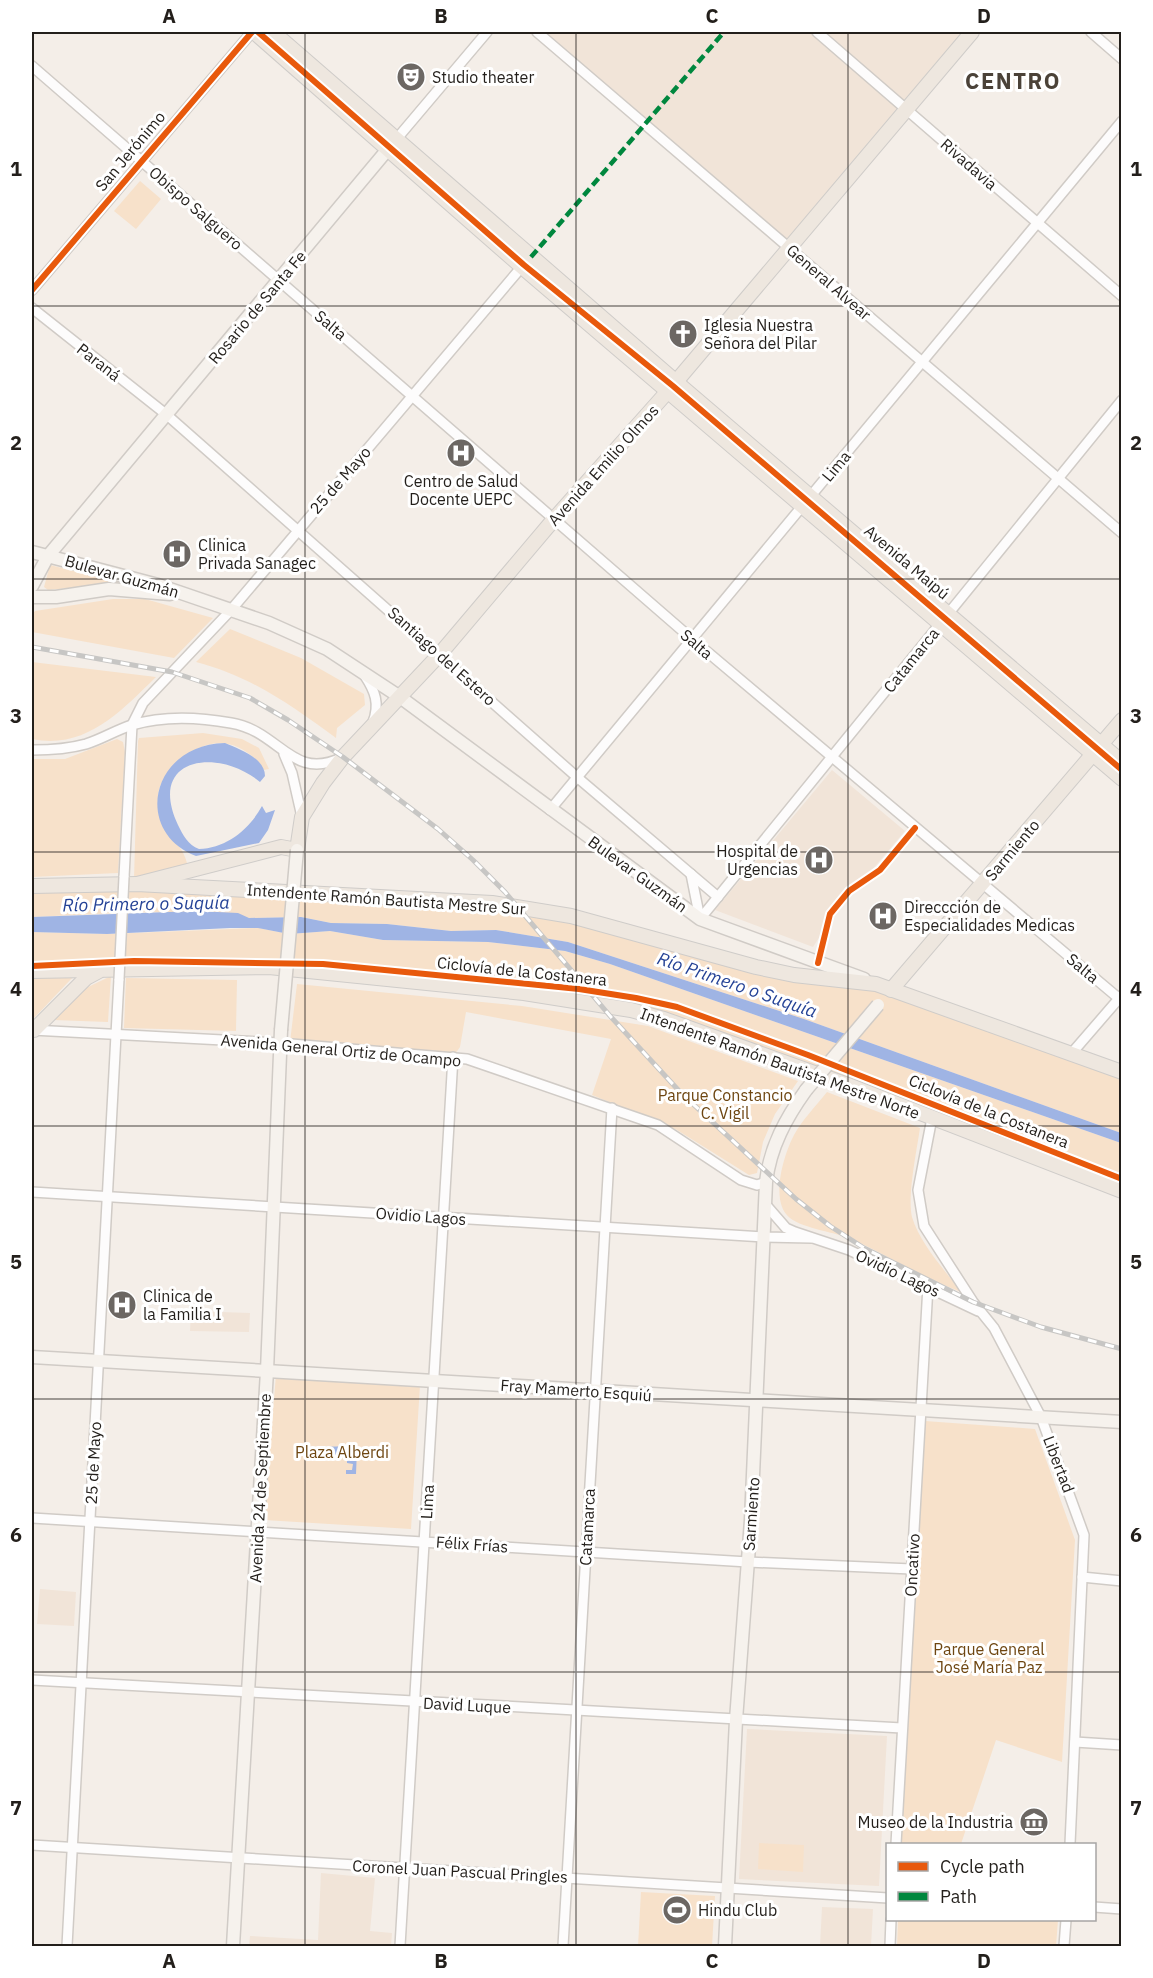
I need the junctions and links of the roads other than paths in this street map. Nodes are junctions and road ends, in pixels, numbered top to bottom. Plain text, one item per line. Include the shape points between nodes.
1 (253, 32) edge
2 (273, 32) edge
3 (487, 32) edge
4 (537, 32) edge
5 (817, 32) edge
6 (972, 32) edge
7 (1091, 32) edge
8 (1122, 59) edge
9 (32, 66) edge
10 (907, 109) junction
11 (1122, 121) edge
12 (392, 144) junction
13 (140, 159) junction
14 (1037, 223) junction
15 (789, 248) junction
16 (527, 262) junction
17 (279, 280) junction
18 (32, 290) edge
19 (1122, 296) edge
20 (32, 308) edge
21 (922, 362) junction
22 (673, 386) junction
23 (413, 395) junction
24 (1122, 400) edge
25 (167, 415) junction
26 (1058, 478) junction
27 (806, 501) junction
28 (555, 518) junction
29 (298, 529) junction
30 (1122, 533) edge
31 (32, 552) edge
32 (48, 556) junction
33 (32, 586) edge
34 (32, 597) edge
35 (195, 598) junction
36 (231, 609) junction
37 (944, 618) junction
38 (692, 639) junction
39 (440, 654) junction
40 (362, 671) junction
41 (400, 697) junction
42 (1122, 720) edge
43 (132, 725) junction
44 (371, 727) junction
45 (273, 740) junction
46 (34, 749) edge
47 (1096, 749) junction
48 (343, 757) junction
49 (832, 759) junction
50 (1122, 762) edge
51 (578, 778) junction
52 (1122, 779) edge
53 (550, 810) junction
54 (302, 817) junction
55 (297, 850) junction
56 (691, 874) junction
57 (137, 884) junction
58 (983, 885) junction
59 (32, 886) edge
60 (718, 897) junction
61 (700, 919) junction
62 (104, 969) junction
63 (32, 971) edge
64 (876, 984) junction
65 (891, 990) junction
66 (1121, 998) edge
67 (33, 1030) edge
68 (116, 1034) junction
69 (277, 1038) junction
70 (1071, 1054) junction
71 (453, 1057) junction
72 (1122, 1072) edge
73 (612, 1108) junction
74 (932, 1118) junction
75 (766, 1182) junction
76 (1122, 1191) edge
77 (32, 1192) edge
78 (107, 1197) junction
79 (766, 1205) junction
80 (273, 1208) junction
81 (444, 1218) junction
82 (605, 1228) junction
83 (764, 1238) junction
84 (811, 1238) junction
85 (928, 1286) junction
86 (984, 1314) junction
87 (32, 1357) edge
88 (98, 1361) junction
89 (267, 1371) junction
90 (434, 1381) junction
91 (595, 1391) junction
92 (757, 1401) junction
93 (921, 1410) junction
94 (1041, 1417) junction
95 (1122, 1422) edge
96 (32, 1518) edge
97 (90, 1521) junction
98 (257, 1532) junction
99 (424, 1541) junction
100 (586, 1551) junction
101 (748, 1562) junction
102 (912, 1569) junction
103 (1082, 1577) junction
104 (1122, 1581) edge
105 (32, 1680) edge
106 (81, 1683) junction
107 (248, 1694) junction
108 (415, 1702) junction
109 (577, 1711) junction
110 (736, 1720) junction
111 (902, 1728) junction
112 (1075, 1742) junction
113 (1122, 1745) edge
114 (896, 1843) edge
115 (1070, 1843) edge
116 (32, 1845) edge
117 (72, 1848) junction
118 (238, 1857) junction
119 (406, 1867) junction
120 (567, 1877) junction
121 (728, 1886) junction
122 (886, 1898) edge
123 (1096, 1907) edge
124 (1122, 1909) edge
125 (891, 1921) edge
126 (1066, 1921) edge
127 (67, 1947) edge
128 (233, 1947) edge
129 (400, 1947) edge
130 (563, 1947) edge
131 (725, 1947) edge
132 (890, 1947) edge
133 (1064, 1947) edge

1 - 12 main road
1 - 13 street, San Jerónimo
2 - 12 main road
3 - 12 street, Rosario de Santa Fe
4 - 15 street, General Alvear
5 - 10 street, Rivadavia
6 - 10 main road, Avenida Emilio Olmos
7 - 8 street
9 - 13 street, Obispo Salguero
10 - 14 street, Rivadavia
10 - 15 main road, Avenida Emilio Olmos
11 - 14 street, Lima
12 - 16 main road, Avenida Maipú
12 - 17 main road, Rosario de Santa Fe
13 - 17 street, Obispo Salguero
13 - 18 street, San Jerónimo
14 - 19 street, Rivadavia
14 - 21 street, Lima
15 - 21 street, General Alvear
15 - 22 main road, Avenida Emilio Olmos
16 - 22 main road, Avenida Maipú
16 - 23 street, 25 de Mayo
17 - 23 street, Salta
17 - 25 main road, Rosario de Santa Fe
20 - 25 street, Paraná
21 - 26 street, General Alvear
21 - 27 street, Lima
22 - 27 main road, Avenida Maipú
22 - 28 main road, Avenida Emilio Olmos
23 - 28 street, Salta
23 - 29 street, 25 de Mayo
24 - 26 street, Catamarca
25 - 29 street, Santiago del Estero
25 - 32 main road, Rosario de Santa Fe
26 - 30 street, General Alvear
26 - 37 street, Catamarca
27 - 37 main road, Avenida Maipú
27 - 38 street, Lima
28 - 38 street, Salta
28 - 39 main road, Avenida Emilio Olmos
29 - 36 street, 25 de Mayo
29 - 39 street, Santiago del Estero
31 - 32 main road, Bulevar Guzmán
32 - 33 main road, Rosario de Santa Fe
32 - 35 main road, Bulevar Guzmán
34 - 35 main road, Bulevar Guzmán via 109,589
35 - 36 main road, Bulevar Guzmán
36 - 40 main road, Bulevar Guzmán via 300,635
36 - 43 street, 25 de Mayo via 142,703
37 - 47 main road, Avenida Maipú
37 - 49 street, Catamarca
38 - 49 street, Salta
38 - 51 street, Lima
39 - 41 main road, Avenida Emilio Olmos
39 - 51 street, Santiago del Estero
40 - 41 main road, Bulevar Guzmán
40 - 44 street via 376,699 377,712
41 - 44 main road, Avenida Emilio Olmos
41 - 53 main road, Bulevar Guzmán
42 - 47 main road, Sarmiento
43 - 45 street via 171,718 203,718 246,726
43 - 46 street via 85,744
43 - 68 street, 25 de Mayo, bridge
44 - 48 main road, Avenida Emilio Olmos
45 - 48 street via 293,759 308,764 329,764
45 - 54 street via 290,767
47 - 50 main road, Avenida Maipú
47 - 52 main road, Avenida Maipú
47 - 58 main road, Sarmiento
48 - 54 main road, Avenida Emilio Olmos
49 - 58 street, Salta
49 - 60 street, Catamarca
51 - 53 street, Lima
51 - 56 street, Santiago del Estero
53 - 61 main road, Bulevar Guzmán
54 - 55 main road, Avenida Emilio Olmos
55 - 57 main road via 281,848
55 - 69 main road, Avenida 24 de Septiembre, bridge
56 - 60 street, Santiago del Estero
56 - 61 street
57 - 59 main road, Intendente Ramón Bautista Mestre Sur
57 - 64 main road, Intendente Ramón Bautista Mestre Sur via 492,903 571,916 776,971
58 - 65 main road, Sarmiento
58 - 66 street, Salta
60 - 61 street, Catamarca
61 - 64 main road, Bulevar Guzmán
62 - 63 main road, Intendente Ramón Bautista Mestre Norte
62 - 67 main road via 86,978
62 - 74 main road, Intendente Ramón Bautista Mestre Norte via 269,967 524,993 631,1010 675,1022
64 - 65 main road, Bulevar Guzmán
65 - 70 main road, Bulevar Guzmán
65 - 75 main road, Sarmiento, bridge via 806,1090 783,1126
66 - 70 street
67 - 68 street, Avenida General Ortiz de Ocampo
68 - 69 street, Avenida General Ortiz de Ocampo
68 - 78 street, 25 de Mayo
69 - 71 street, Avenida General Ortiz de Ocampo via 296,1045
69 - 80 main road, Avenida 24 de Septiembre
70 - 72 main road, Bulevar Guzmán
71 - 73 street, Avenida General Ortiz de Ocampo
71 - 81 street, Lima
73 - 75 street, Avenida General Ortiz de Ocampo via 658,1125 741,1180 757,1185
73 - 82 street, Catamarca
74 - 76 main road, Intendente Ramón Bautista Mestre Norte
74 - 86 street, Libertad via 918,1190 924,1226
75 - 79 main road, Sarmiento
77 - 78 street, Ovidio Lagos
78 - 80 street, Ovidio Lagos
78 - 88 street, 25 de Mayo
79 - 83 main road, Sarmiento
79 - 84 street, Ovidio Lagos via 786,1228
80 - 81 street, Ovidio Lagos
80 - 89 main road, Avenida 24 de Septiembre
81 - 82 street, Ovidio Lagos
81 - 90 street, Lima
82 - 83 street, Ovidio Lagos
82 - 91 street, Catamarca
83 - 84 street, Ovidio Lagos
83 - 92 main road, Sarmiento
84 - 85 street, Ovidio Lagos via 849,1250
85 - 86 street, Ovidio Lagos
85 - 93 street, Oncativo
86 - 94 street, Libertad
87 - 88 main road, Fray Mamerto Esquiú
88 - 89 main road, Fray Mamerto Esquiú
88 - 97 street, 25 de Mayo
89 - 90 main road, Fray Mamerto Esquiú
89 - 98 main road, Avenida 24 de Septiembre
90 - 91 main road, Fray Mamerto Esquiú
90 - 99 street, Lima
91 - 92 main road, Fray Mamerto Esquiú
91 - 100 street, Catamarca
92 - 93 main road, Fray Mamerto Esquiú
92 - 101 main road, Sarmiento
93 - 94 main road, Fray Mamerto Esquiú
93 - 102 street, Oncativo
94 - 95 main road, Fray Mamerto Esquiú
94 - 103 street, Libertad via 1082,1524
96 - 97 street, Félix Frías
97 - 98 street, Félix Frías
97 - 106 street, 25 de Mayo
98 - 99 street, Félix Frías
98 - 107 main road, Avenida 24 de Septiembre
99 - 100 street, Félix Frías
99 - 108 street, Lima
100 - 101 street, Félix Frías
100 - 109 street, Catamarca
101 - 102 street, Félix Frías
101 - 110 main road, Sarmiento
102 - 111 street, Oncativo
103 - 104 street
103 - 112 street, Libertad
105 - 106 street, David Luque
106 - 107 street, David Luque
106 - 117 street, 25 de Mayo
107 - 108 street, David Luque
107 - 118 main road, Avenida 24 de Septiembre
108 - 109 street, David Luque
108 - 119 street, Lima
109 - 110 street, David Luque
109 - 120 street, Catamarca
110 - 111 street, David Luque
110 - 121 main road, Sarmiento
111 - 114 street, Oncativo
112 - 113 street
112 - 115 street, Libertad
116 - 117 street, Coronel Juan Pascual Pringles
117 - 118 street, Coronel Juan Pascual Pringles
117 - 127 street, 25 de Mayo
118 - 119 street, Coronel Juan Pascual Pringles
118 - 128 main road, Avenida 24 de Septiembre
119 - 120 street, Coronel Juan Pascual Pringles
119 - 129 street, Lima
120 - 121 street, Coronel Juan Pascual Pringles
120 - 130 street, Catamarca
121 - 122 street, Coronel Juan Pascual Pringles
121 - 131 main road, Sarmiento
123 - 124 street
125 - 132 street
126 - 133 street

